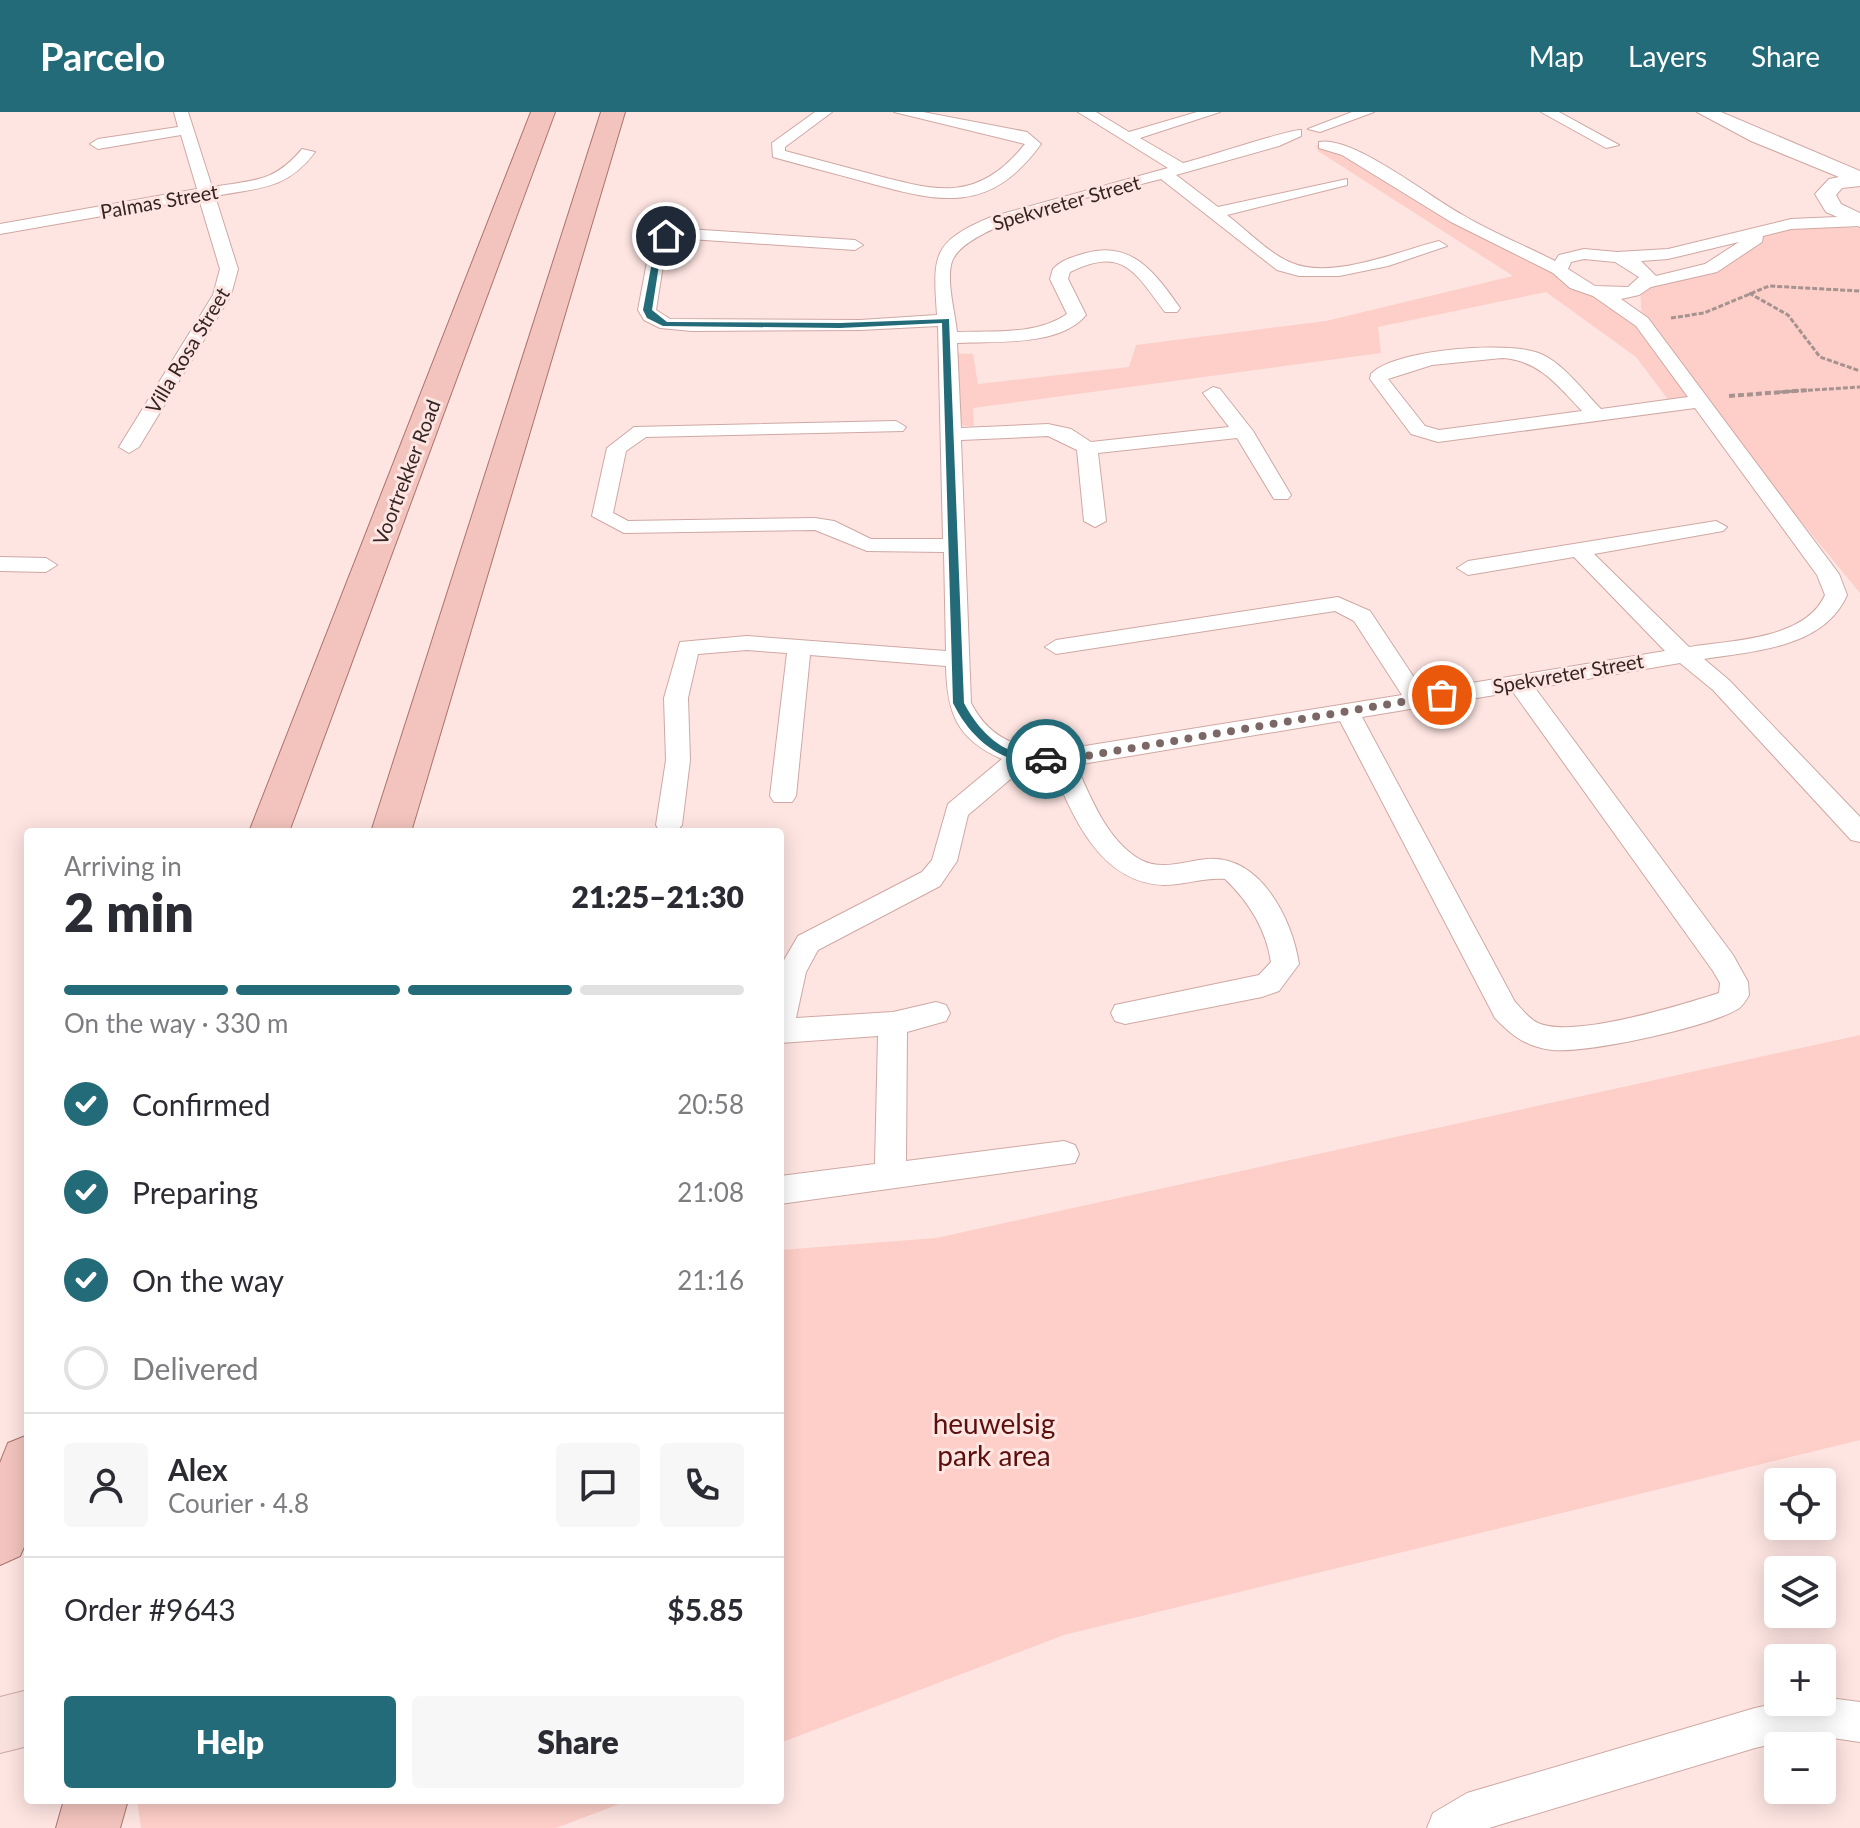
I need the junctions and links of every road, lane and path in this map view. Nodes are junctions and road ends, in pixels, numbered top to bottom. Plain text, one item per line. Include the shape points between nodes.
1 (181, 112) edge
2 (543, 112) edge
3 (613, 112) edge
4 (825, 112) edge
5 (901, 112) edge
6 (1085, 112) edge
7 (1213, 112) edge
8 (1367, 112) edge
9 (1548, 112) edge
10 (1706, 112) edge
11 (187, 130) junction
12 (1127, 137) junction
13 (1299, 137) junction
14 (1758, 137) junction
15 (1335, 139) junction
16 (98, 144) dead end
17 (1611, 145) dead end
18 (307, 152) dead end
19 (1171, 170) junction
20 (1860, 179) edge
21 (1341, 182) dead end
22 (207, 193) junction
23 (1827, 195) junction
24 (1006, 198) junction
25 (1215, 213) junction
26 (1860, 221) edge
27 (1791, 224) junction
28 (0, 229) edge
29 (1762, 232) junction
30 (1506, 240) junction
31 (855, 245) dead end
32 (1439, 246) dead end
33 (1584, 254) junction
34 (1668, 254) junction
35 (1618, 257) junction
36 (1559, 269) junction
37 (1645, 284) junction
38 (1860, 291) edge
39 (1599, 292) junction
40 (1748, 292) junction
41 (1171, 308) dead end
42 (1642, 322) junction
43 (947, 329) junction
44 (1860, 371) edge
45 (1860, 387) edge
46 (1213, 393) dead end
47 (1701, 399) junction
48 (1598, 416) junction
49 (896, 427) dead end
50 (1243, 431) junction
51 (952, 434) junction
52 (129, 447) dead end
53 (1087, 448) junction
54 (1281, 495) dead end
55 (1095, 521) dead end
56 (1716, 527) dead end
57 (953, 546) junction
58 (1578, 549) junction
59 (0, 564) edge
60 (46, 565) dead end
61 (1468, 568) dead end
62 (1056, 647) dead end
63 (799, 648) junction
64 (1679, 653) junction
65 (956, 659) junction
66 (1518, 682) junction
67 (1417, 700) junction
68 (1347, 712) junction
69 (1019, 758) junction
70 (1061, 759) junction
71 (783, 796) dead end
72 (1852, 812) edge
73 (669, 825) dead end
74 (271, 828) edge
75 (392, 828) edge
76 (1860, 833) edge
77 (784, 1010) edge
78 (936, 1013) dead end
79 (1125, 1013) dead end
80 (893, 1024) junction
81 (784, 1031) edge
82 (1064, 1154) dead end
83 (890, 1177) junction
84 (784, 1190) edge
85 (24, 1473) edge
86 (0, 1536) edge
87 (24, 1719) edge
88 (1860, 1722) edge
89 (0, 1725) edge
90 (95, 1804) edge
91 (88, 1828) edge
92 (1448, 1828) edge

1 - 11 street, Villa Rosa Street
2 - 74 main road, Voortrekker Road
3 - 75 main road
4 - 24 street via 777,146 778,154 932,195
5 - 24 street via 1033,141
6 - 12 street
7 - 12 street
8 - 15 street
9 - 17 street
10 - 14 street
11 - 16 street
11 - 22 street, Villa Rosa Street
12 - 19 street
13 - 15 street
13 - 15 street via 1315,129
13 - 19 street, Spekvreter Street
14 - 20 street
14 - 23 street via 1804,166
15 - 30 street via 1457,219
18 - 22 street, Palmas Street via 283,177
19 - 24 street, Spekvreter Street
19 - 25 street
20 - 23 street
21 - 25 street
22 - 28 street, Palmas Street
22 - 52 street, Villa Rosa Street via 228,279
23 - 26 street
23 - 27 street
24 - 43 street, Spekvreter Street via 985,225 945,255
25 - 32 street via 1299,273 1325,273
26 - 27 street
27 - 29 street
29 - 34 street
29 - 37 street via 1711,268
30 - 33 street
30 - 36 street
31 - 43 street via 672,233 658,246 647,310 666,324 692,326
33 - 35 street
33 - 36 street via 1565,259
34 - 35 street
34 - 37 street
35 - 37 street via 1642,268
36 - 39 street, Spekvreter Street via 1571,283
37 - 39 street via 1619,294
37 - 42 street
38 - 40 path via 1769,286
39 - 42 street, Spekvreter Street
40 - 42 path via 1704,313
40 - 44 path via 1788,315 1824,361
41 - 43 street via 1137,265 1121,254 1108,253 1062,269 1059,279 1077,315 1070,322 1038,331
42 - 47 street, Spekvreter Street
43 - 51 street, Spekvreter Street
45 - 47 path
46 - 50 street
47 - 48 street
47 - 64 street, Spekvreter Street via 1828,574 1836,595 1828,615 1804,628 1750,644
48 - 48 street via 1430,435 1418,430 1379,379 1397,367 1491,352 1521,353 1540,361
49 - 57 street via 641,431 617,448 602,516 624,527 827,525 867,545
50 - 53 street
50 - 54 street
51 - 53 street via 1048,430
51 - 57 street, Spekvreter Street
53 - 55 street
56 - 58 street
57 - 65 street, Spekvreter Street
58 - 61 street
58 - 64 street
59 - 60 street
62 - 67 street via 1338,604 1362,616
63 - 65 street
63 - 71 street
63 - 73 street via 698,644 685,651 676,698 678,760
64 - 66 street, Spekvreter Street
64 - 72 street via 1721,685
65 - 69 street, Spekvreter Street via 959,703 970,726
66 - 67 street, Spekvreter Street
66 - 68 street via 1723,963 1734,982 1735,995 1729,1001 1602,1035 1556,1039 1522,1028 1505,1010
67 - 68 street, Spekvreter Street
68 - 70 street, Spekvreter Street
69 - 70 street, Spekvreter Street
69 - 77 street via 957,810 949,855 931,879 826,931 800,952
70 - 79 street via 1112,851 1156,875 1211,868 1234,872 1266,913 1284,952 1285,964 1269,983
72 - 76 street
78 - 80 street
80 - 81 street
80 - 83 street
82 - 83 street
83 - 84 street
85 - 86 main road
87 - 89 main road
88 - 92 street via 1812,1715 1755,1728 1467,1814
90 - 91 main road

